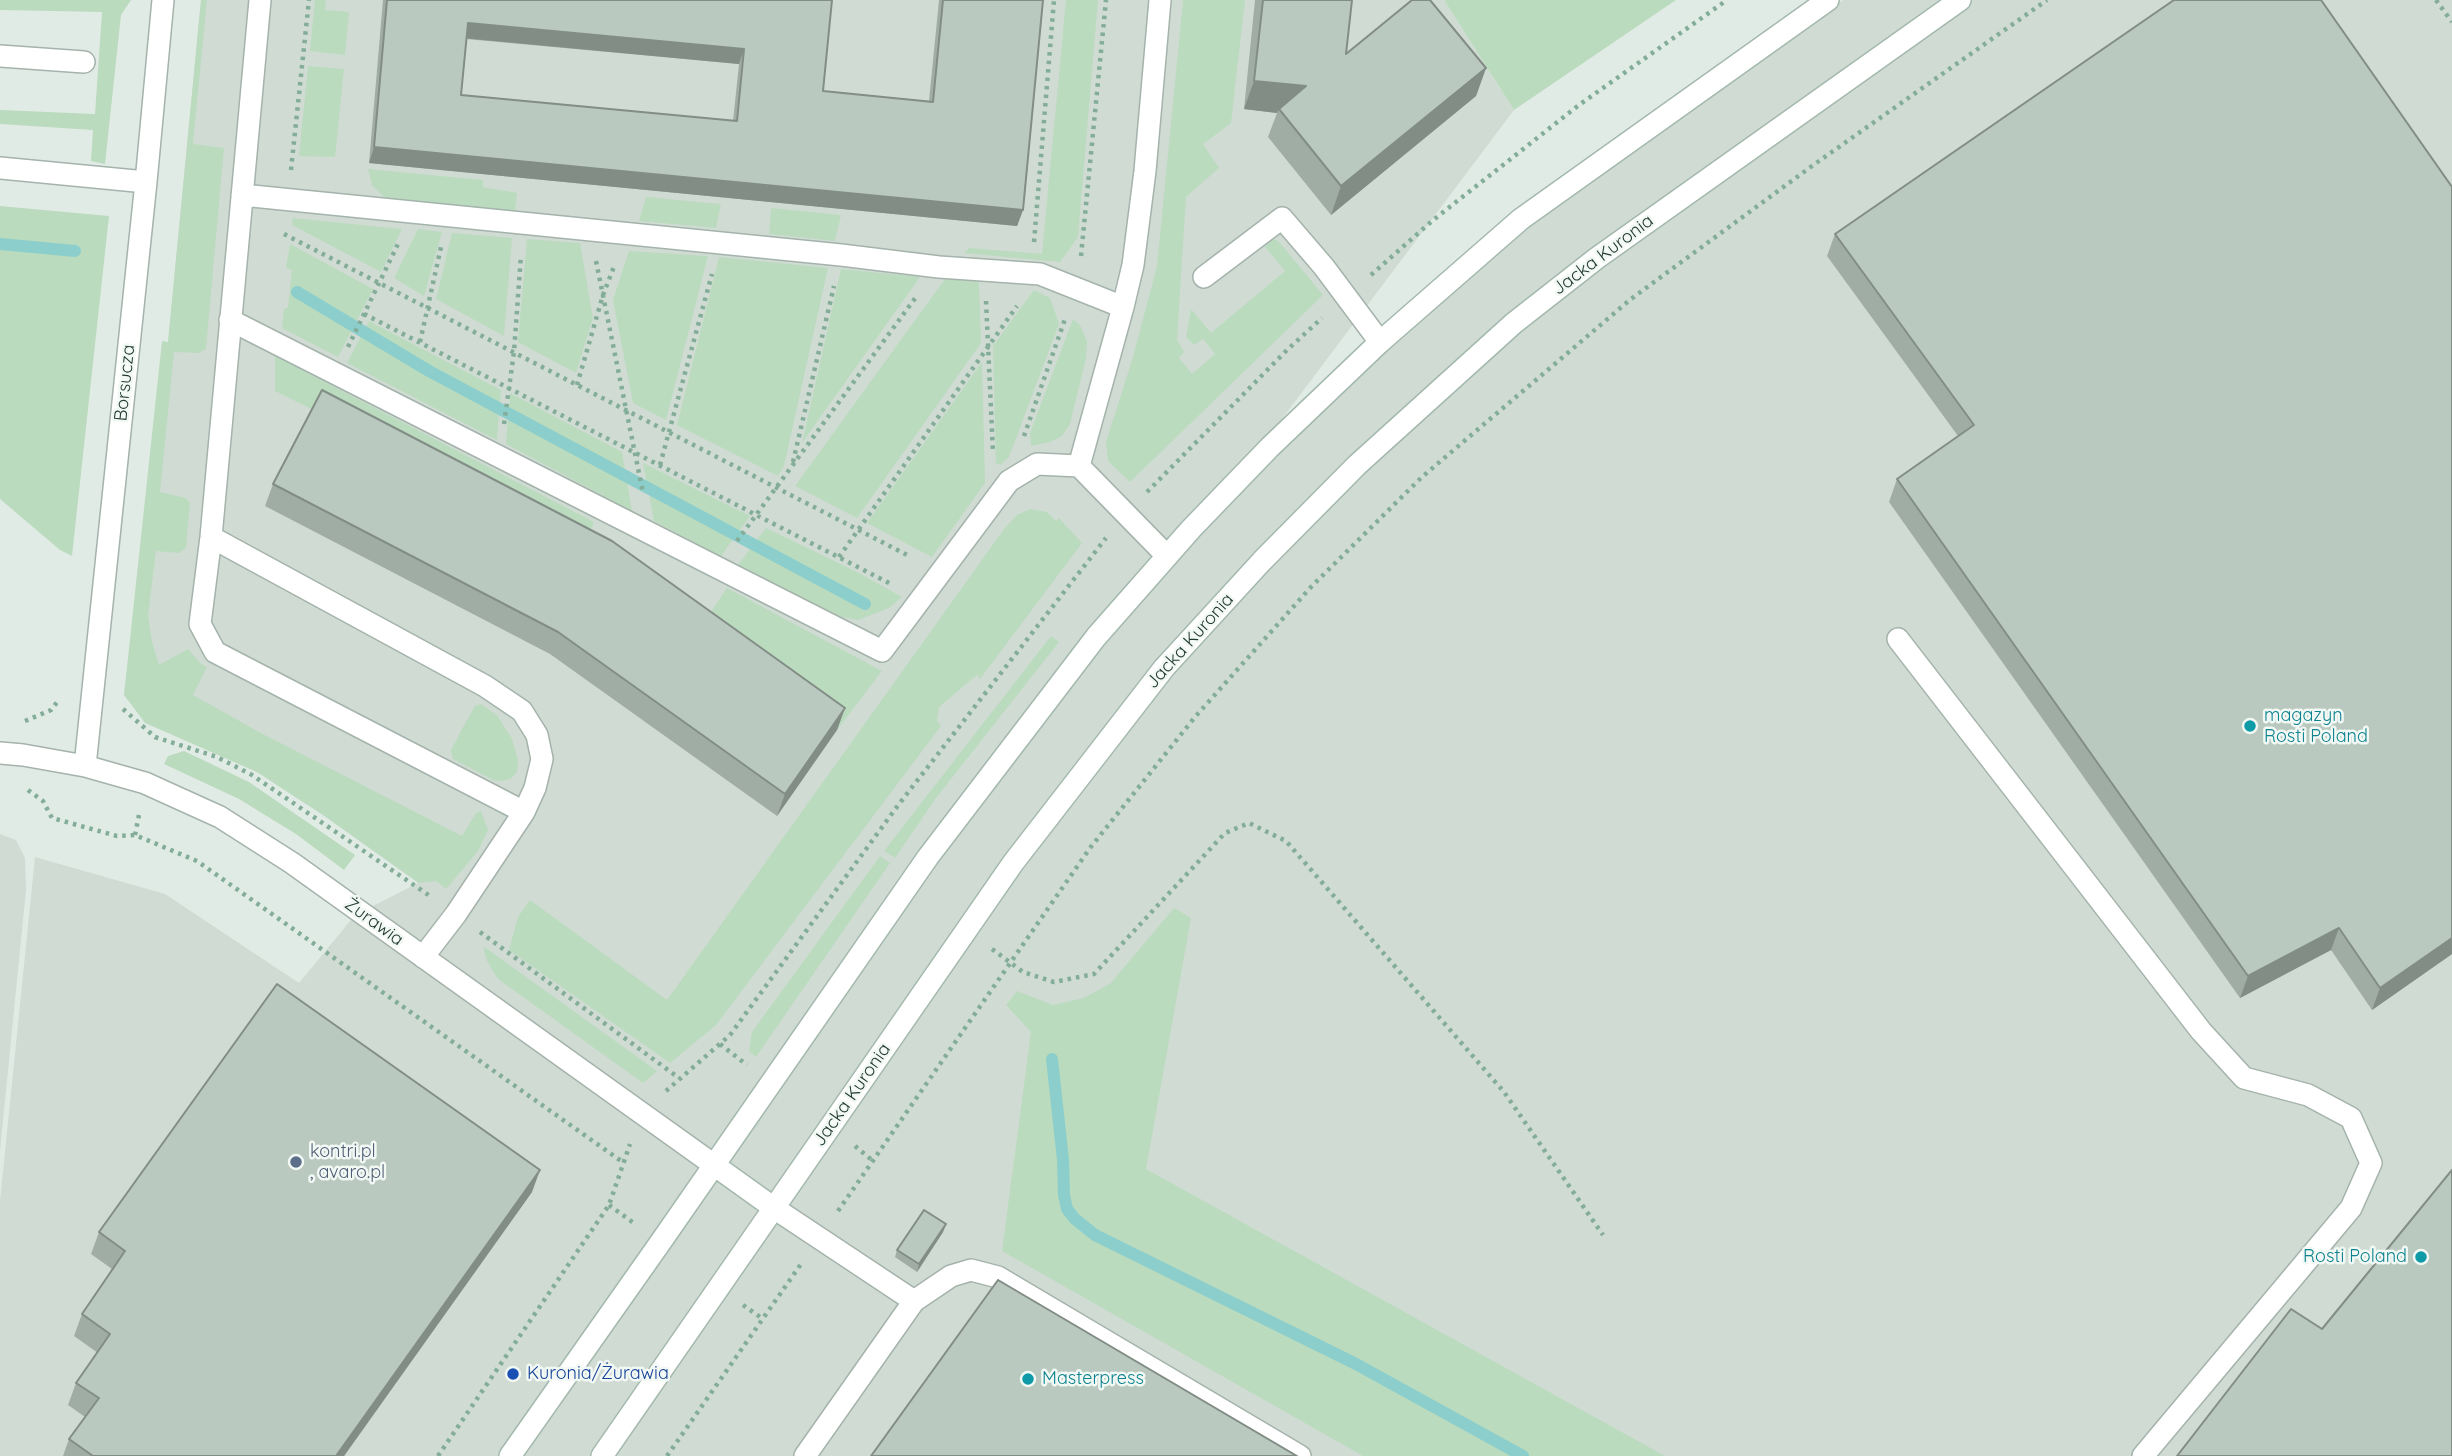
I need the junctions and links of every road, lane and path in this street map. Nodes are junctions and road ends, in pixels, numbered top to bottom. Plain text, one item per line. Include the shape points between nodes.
1 (163, 0) edge
2 (260, 0) edge
3 (309, 0) edge
4 (1054, 0) edge
5 (1106, 0) edge
6 (1160, 0) edge
7 (1828, 0) edge
8 (1960, 0) edge
9 (2047, 0) edge
10 (2436, 0) edge
11 (2452, 22) edge
12 (0, 56) edge
13 (84, 62) dead end
14 (0, 168) edge
15 (146, 182) junction
16 (288, 199) junction
17 (241, 203) junction
18 (414, 212) junction
19 (448, 215) junction
20 (523, 223) junction
21 (590, 230) junction
22 (627, 233) junction
23 (720, 242) junction
24 (1033, 250) dead end
25 (841, 255) junction
26 (939, 267) junction
27 (985, 269) junction
28 (1040, 274) junction
29 (1204, 277) dead end
30 (379, 283) junction
31 (1076, 288) junction
32 (603, 295) junction
33 (1124, 307) junction
34 (428, 308) junction
35 (230, 320) junction
36 (420, 342) junction
37 (1380, 342) junction
38 (987, 346) junction
39 (514, 352) junction
40 (577, 385) junction
41 (508, 387) junction
42 (625, 410) junction
43 (669, 433) junction
44 (635, 452) junction
45 (660, 465) junction
46 (1079, 466) junction
47 (792, 467) junction
48 (1024, 472) junction
49 (776, 488) junction
50 (996, 498) junction
51 (757, 515) junction
52 (858, 529) junction
53 (211, 537) junction
54 (1167, 556) junction
55 (839, 557) junction
56 (939, 572) junction
57 (920, 599) junction
58 (1898, 639) dead end
59 (117, 703) dead end
60 (0, 753) edge
61 (85, 766) junction
62 (25, 788) dead end
63 (524, 812) junction
64 (456, 914) junction
65 (966, 930) junction
66 (423, 957) junction
67 (1011, 963) junction
68 (679, 1078) dead end
69 (624, 1163) dead end
70 (714, 1165) junction
71 (774, 1208) junction
72 (1603, 1235) dead end
73 (820, 1238) junction
74 (914, 1301) junction
75 (510, 1456) edge
76 (602, 1456) edge
77 (667, 1456) edge
78 (805, 1456) edge
79 (1300, 1456) edge
80 (2143, 1456) edge

1 - 15 main road, Borsucza
2 - 17 main road
3 - 16 path
4 - 24 path
5 - 31 path
6 - 33 main road via 1140,211
7 - 37 main road via 1521,219
8 - 65 main road, Jacka Kuronia via 1597,258 1514,323 1357,465 1164,668
9 - 67 path via 1631,299 1422,477 1311,587 1195,717 1090,848
10 - 11 path
12 - 13 main road
14 - 15 main road
15 - 61 main road, Borsucza
16 - 17 main road
16 - 18 main road
17 - 30 path
17 - 35 main road
18 - 19 main road
18 - 30 path
19 - 20 main road
19 - 34 path
20 - 21 main road
20 - 39 path
21 - 22 main road
21 - 32 path
22 - 23 main road
22 - 32 path
23 - 25 main road
23 - 43 path
25 - 26 main road
25 - 47 path
26 - 27 main road
26 - 47 path
27 - 28 main road
27 - 38 path
28 - 31 main road
28 - 38 path
29 - 37 main road via 1282,218
30 - 34 path
30 - 36 path via 364,314
31 - 33 main road
31 - 48 path via 1024,431
32 - 40 path
32 - 42 path
33 - 46 main road
34 - 36 path
34 - 39 path
35 - 53 main road
35 - 57 main road via 882,651
36 - 41 path
37 - 54 main road via 1270,447
38 - 50 path
38 - 52 path
39 - 40 path
39 - 41 path
40 - 42 path
41 - 44 path
42 - 43 path
42 - 44 path
43 - 45 path
43 - 49 path
44 - 45 path
45 - 51 path
46 - 48 main road via 1037,464
46 - 54 main road
47 - 49 path
48 - 50 main road via 1009,481
49 - 51 path
49 - 52 path
50 - 56 main road
51 - 55 path
52 - 55 path
52 - 56 path
53 - 63 main road via 485,686 522,711 537,735 542,758
53 - 63 main road via 200,624 215,653
54 - 70 main road via 1096,637 928,857
55 - 57 path
56 - 57 main road
58 - 80 main road via 2201,1031 2244,1078 2308,1095 2351,1118 2371,1163 2351,1209
59 - 64 path via 155,737 217,757 252,775
60 - 61 main road, Żurawia
61 - 66 main road, Żurawia via 145,783 220,817
62 - 69 path via 43,801 52,818 117,836 135,835 197,861
63 - 64 main road
64 - 66 main road
64 - 68 path
65 - 67 path
65 - 71 main road, Jacka Kuronia
66 - 70 main road, Żurawia
67 - 72 path via 1054,982 1094,974 1225,833 1249,823 1286,841 1504,1093
67 - 73 path
70 - 71 main road, Żurawia
70 - 75 main road
71 - 73 main road, Żurawia
71 - 76 main road, Jacka Kuronia
73 - 74 main road, Żurawia
73 - 77 path
74 - 78 main road
74 - 79 main road via 951,1276 971,1270 998,1277

